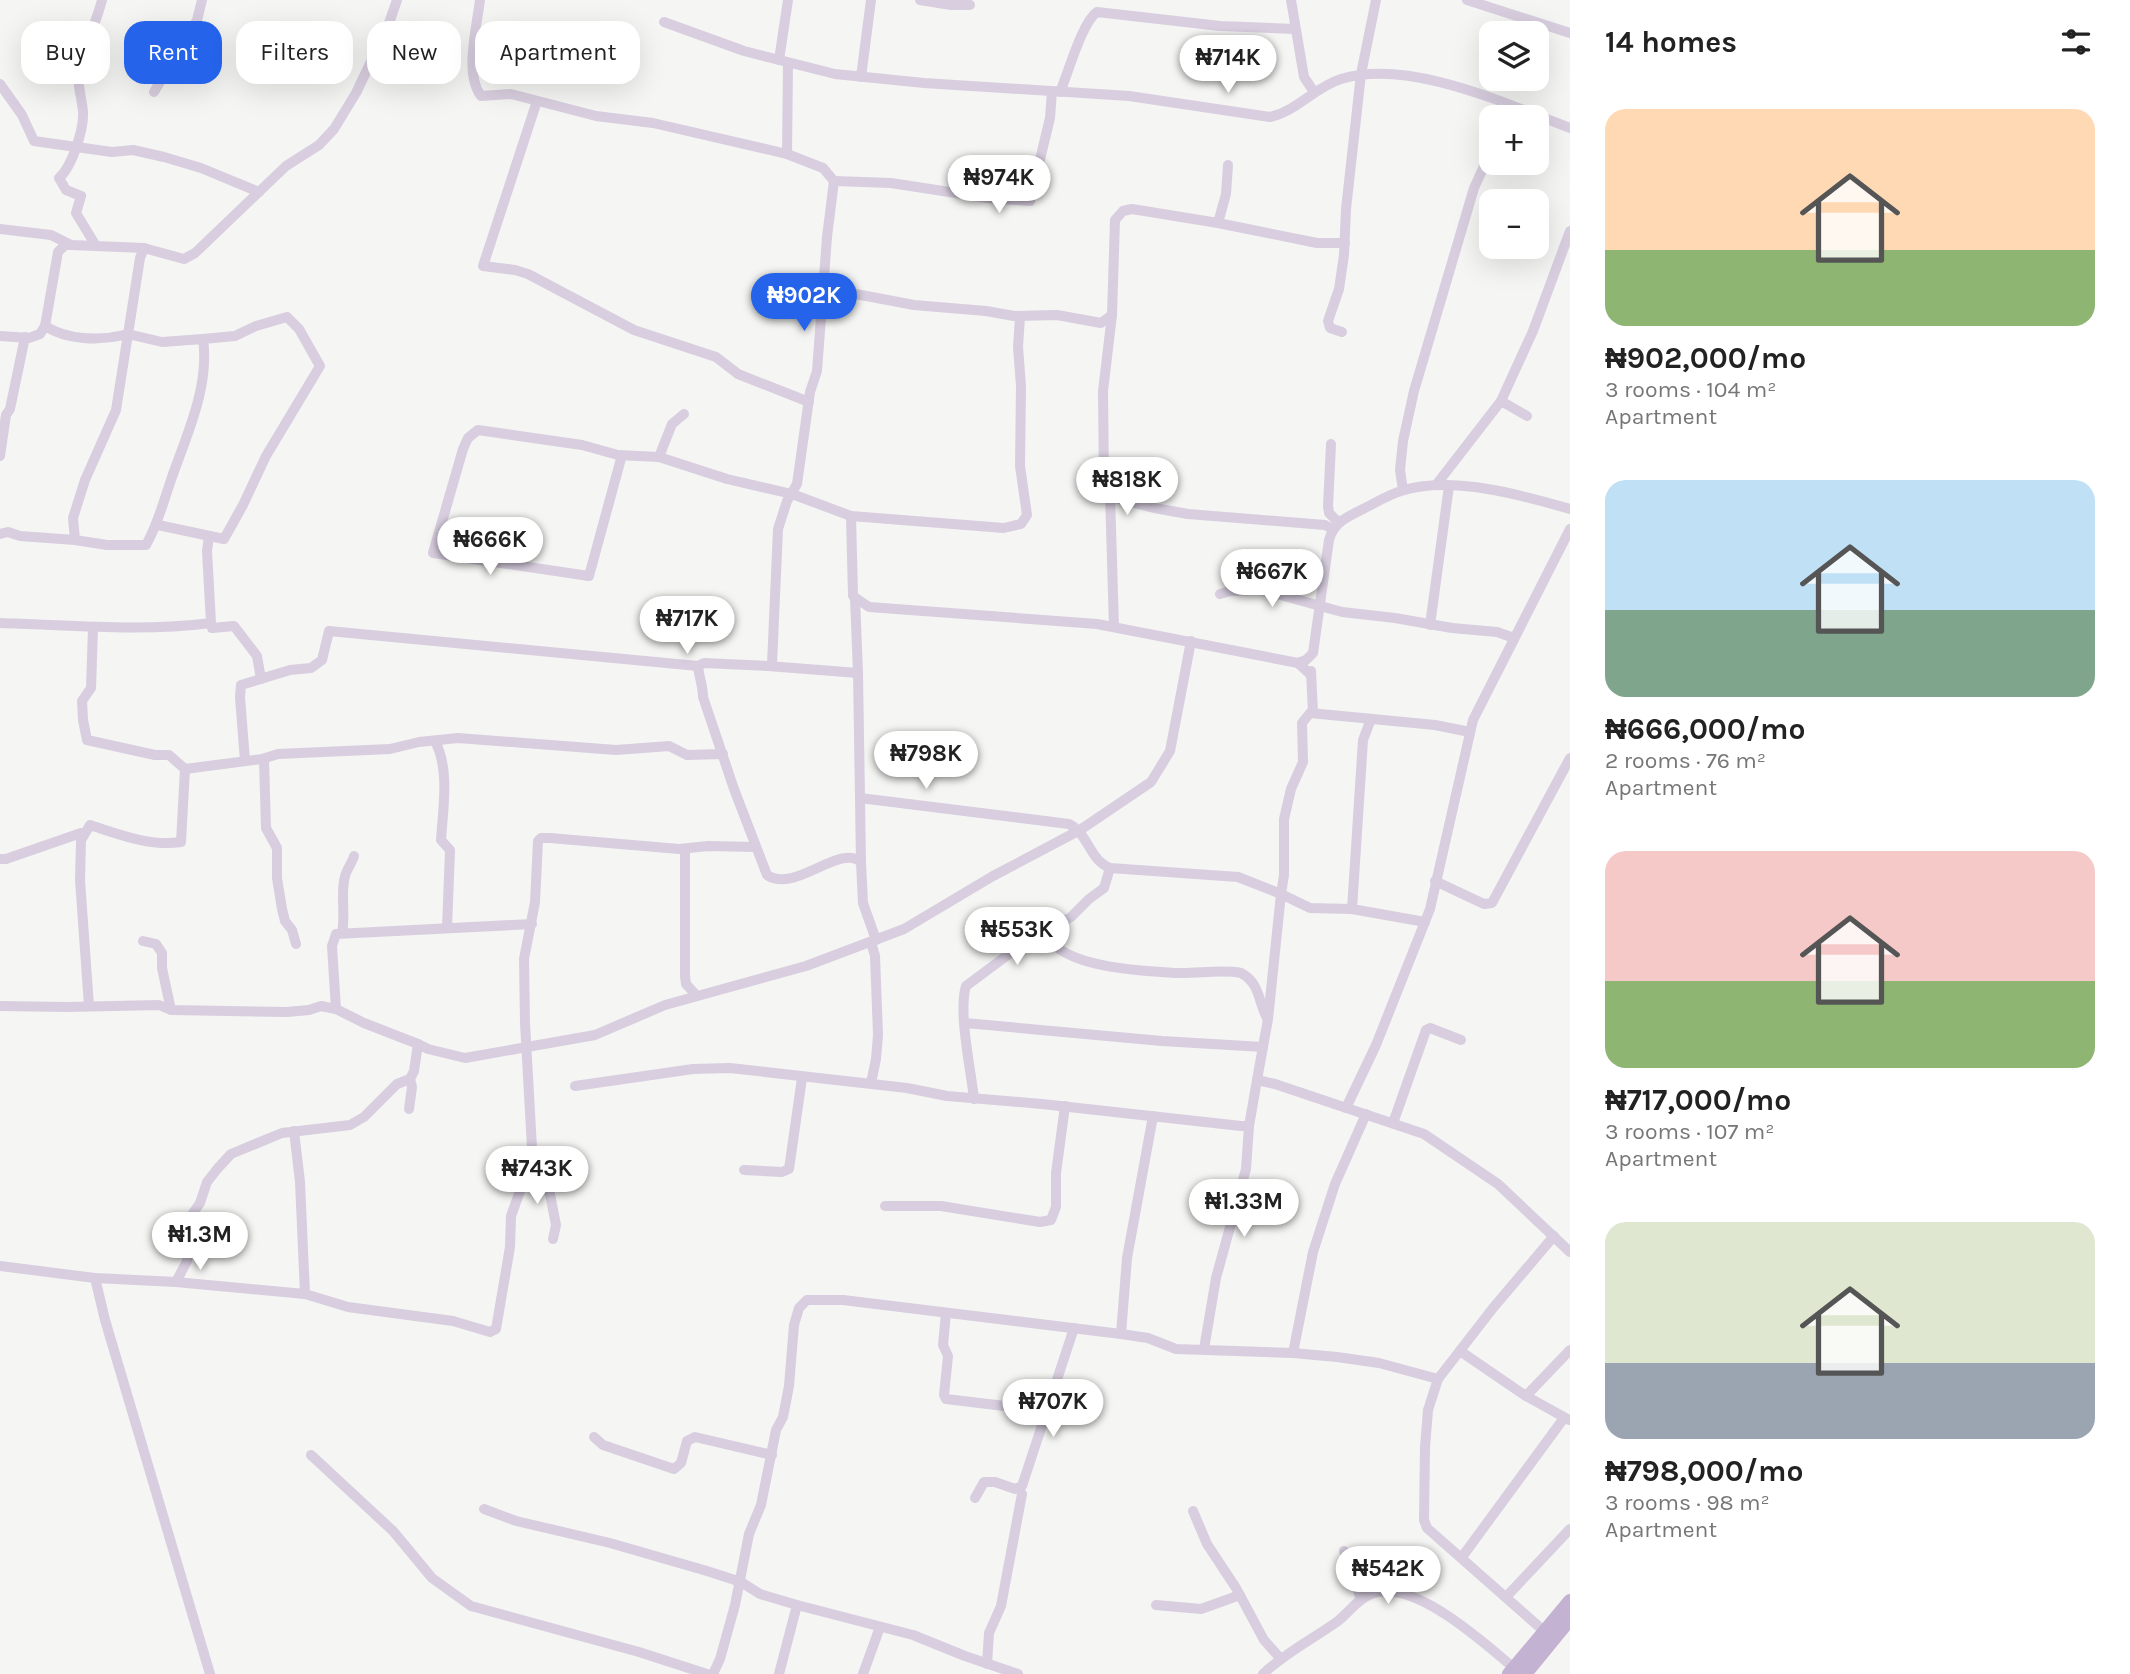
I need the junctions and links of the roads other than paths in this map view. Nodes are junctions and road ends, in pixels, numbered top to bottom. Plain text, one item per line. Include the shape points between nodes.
1 (102, 0) edge
2 (202, 0) edge
3 (397, 0) edge
4 (480, 0) edge
5 (788, 0) edge
6 (871, 0) edge
7 (919, 0) edge
8 (1291, 0) edge
9 (1376, 0) edge
10 (1466, 0) edge
11 (970, 5) dead end
12 (664, 22) dead end
13 (1294, 29) junction
14 (1570, 33) edge
15 (783, 61) junction
16 (1362, 74) junction
17 (862, 77) junction
18 (0, 84) edge
19 (154, 92) dead end
20 (1056, 92) junction
21 (1314, 92) junction
22 (537, 101) junction
23 (1507, 105) edge
24 (1549, 120) edge
25 (1570, 128) edge
26 (76, 145) junction
27 (787, 154) junction
28 (1228, 165) dead end
29 (1480, 175) edge
30 (834, 181) junction
31 (259, 192) junction
32 (1218, 223) junction
33 (0, 229) edge
34 (1570, 231) edge
35 (1345, 243) junction
36 (71, 244) junction
37 (96, 246) junction
38 (144, 248) junction
39 (824, 288) junction
40 (1112, 315) junction
41 (1020, 317) junction
42 (1101, 323) junction
43 (45, 326) junction
44 (1342, 332) dead end
45 (0, 336) edge
46 (25, 337) junction
47 (127, 338) junction
48 (203, 339) junction
49 (1108, 343) junction
50 (1501, 401) junction
51 (809, 402) junction
52 (684, 414) dead end
53 (1527, 416) dead end
54 (1331, 444) dead end
55 (622, 455) junction
56 (0, 456) edge
57 (659, 457) junction
58 (1436, 485) junction
59 (1449, 486) junction
60 (1403, 490) junction
61 (792, 494) junction
62 (1110, 494) junction
63 (1570, 509) edge
64 (851, 516) junction
65 (158, 525) junction
66 (1335, 526) junction
67 (1570, 529) edge
68 (0, 534) edge
69 (209, 536) junction
70 (75, 540) junction
71 (1567, 546) edge
72 (1220, 594) dead end
73 (855, 598) junction
74 (1321, 608) junction
75 (0, 623) edge
76 (211, 623) junction
77 (1430, 625) junction
78 (1114, 626) junction
79 (93, 628) junction
80 (1514, 638) junction
81 (1191, 641) junction
82 (1313, 653) junction
83 (1298, 663) junction
84 (698, 666) junction
85 (768, 666) junction
86 (858, 673) junction
87 (1311, 675) junction
88 (261, 680) junction
89 (1313, 713) junction
90 (1371, 719) junction
91 (1470, 732) junction
92 (435, 741) junction
93 (723, 754) junction
94 (1570, 758) edge
95 (264, 759) junction
96 (245, 761) junction
97 (185, 769) junction
98 (860, 798) junction
99 (1080, 830) junction
100 (84, 835) junction
101 (1068, 836) junction
102 (1087, 842) junction
103 (756, 847) junction
104 (685, 849) junction
105 (354, 856) dead end
106 (0, 859) edge
107 (862, 862) junction
108 (1110, 868) junction
109 (1436, 881) junction
110 (1281, 894) junction
111 (1352, 909) junction
112 (1424, 922) junction
113 (532, 924) junction
114 (447, 928) junction
115 (1051, 929) junction
116 (342, 933) junction
117 (143, 941) dead end
118 (874, 941) junction
119 (296, 944) dead end
120 (696, 995) junction
121 (0, 1006) edge
122 (89, 1006) junction
123 (336, 1009) junction
124 (171, 1010) junction
125 (1268, 1019) junction
126 (965, 1023) junction
127 (1461, 1040) dead end
128 (418, 1044) junction
129 (527, 1046) junction
130 (1263, 1047) junction
131 (802, 1078) junction
132 (410, 1079) junction
133 (1257, 1080) junction
134 (871, 1083) junction
135 (575, 1086) dead end
136 (974, 1098) junction
137 (1065, 1106) junction
138 (1346, 1108) junction
139 (409, 1110) dead end
140 (1366, 1114) junction
141 (1153, 1116) junction
142 (1393, 1123) junction
143 (1249, 1126) junction
144 (294, 1131) junction
145 (744, 1170) dead end
146 (524, 1180) junction
147 (885, 1206) dead end
148 (1554, 1236) junction
149 (553, 1239) dead end
150 (1570, 1252) edge
151 (0, 1266) edge
152 (95, 1278) junction
153 (176, 1282) junction
154 (305, 1293) junction
155 (946, 1313) junction
156 (1074, 1328) junction
157 (1121, 1334) junction
158 (1204, 1349) junction
159 (1570, 1350) edge
160 (1460, 1351) junction
161 (1293, 1353) junction
162 (1438, 1379) junction
163 (1526, 1396) junction
164 (1046, 1411) junction
165 (1567, 1419) edge
166 (594, 1437) dead end
167 (310, 1455) dead end
168 (772, 1455) junction
169 (1022, 1494) dead end
170 (975, 1498) dead end
171 (484, 1508) dead end
172 (1193, 1510) dead end
173 (1570, 1529) edge
174 (1344, 1551) dead end
175 (1462, 1557) junction
176 (741, 1582) junction
177 (1240, 1595) junction
178 (1506, 1597) junction
179 (1362, 1599) junction
180 (1570, 1601) edge
181 (797, 1605) junction
182 (1156, 1605) dead end
183 (1570, 1619) edge
184 (880, 1627) junction
185 (1545, 1632) junction
186 (1281, 1660) junction
187 (987, 1664) junction
188 (1516, 1672) edge
189 (211, 1674) edge
190 (707, 1674) edge
191 (713, 1674) edge
192 (779, 1674) edge
193 (863, 1674) edge
194 (1018, 1674) edge
195 (1263, 1674) edge

1 - 26 street via 80,69 83,111
2 - 19 street via 198,20
3 - 31 street via 356,93 334,129
4 - 22 street via 473,75 478,93
5 - 15 street
6 - 17 street
7 - 11 street
8 - 13 street
9 - 16 street
10 - 14 street
12 - 15 street
13 - 20 street via 1097,12
13 - 21 street via 1304,77
15 - 17 street
15 - 27 street
16 - 21 street
16 - 23 street via 1427,79
16 - 35 street
17 - 20 street
18 - 26 street via 34,141
20 - 21 street via 1129,96 1270,117
20 - 30 street via 1030,201 891,183
22 - 27 street
22 - 51 street via 483,265 528,274 634,330 716,357 737,374
24 - 25 street
26 - 31 street via 164,157
26 - 37 street via 71,163 59,178 65,190 81,196 75,213
27 - 30 street via 823,168
28 - 32 street
29 - 60 street via 1414,391 1403,442
30 - 39 street
31 - 38 street via 184,259
32 - 35 street via 1307,241
32 - 40 street via 1132,209 1120,213 1115,220
33 - 36 street via 51,235
34 - 50 street
35 - 44 street via 1339,289 1328,321 1330,328
36 - 37 street
36 - 43 street via 58,252
37 - 38 street
38 - 47 street
39 - 41 street via 914,305
39 - 51 street via 817,370
40 - 42 street
40 - 49 street
41 - 42 street via 1057,315
41 - 64 street via 1020,466 1026,519 1004,528
42 - 49 street
43 - 46 street via 37,336
43 - 47 street via 78,337
45 - 46 street
46 - 56 street
47 - 48 street via 132,335 162,342
47 - 70 street via 116,411 85,480 73,518
48 - 65 street via 200,394
48 - 69 street via 235,337 287,317 299,328 320,366 266,456 224,539
49 - 62 street via 1102,391 1102,459
50 - 53 street
50 - 58 street
51 - 61 street
52 - 57 street via 672,424
54 - 66 street via 1328,506
55 - 55 street via 589,576 433,553 463,449 478,430
55 - 57 street
57 - 61 street
58 - 59 street
58 - 60 street
59 - 63 street via 1502,490
59 - 77 street
60 - 66 street
61 - 64 street
61 - 85 street via 778,528 772,664
62 - 66 street via 1188,514
62 - 78 street
64 - 73 street
65 - 69 street
65 - 70 street via 146,545
66 - 74 street via 1325,558
67 - 71 street
68 - 70 street
69 - 76 street
71 - 80 street
72 - 74 street via 1263,590
73 - 78 street via 869,607 894,610
73 - 86 street
74 - 77 street
74 - 82 street
75 - 79 street
76 - 79 street
76 - 88 street via 212,628 234,626 257,656
77 - 80 street
78 - 81 street
79 - 97 street via 91,688 82,701 87,740 169,755
80 - 91 street
81 - 83 street
81 - 99 street via 1170,751 1157,774
82 - 83 street
82 - 87 street
83 - 87 street
84 - 85 street
84 - 88 street via 330,631 322,660 311,668
84 - 93 street via 703,697
85 - 86 street
86 - 98 street
87 - 89 street
88 - 96 street via 241,685
89 - 90 street
89 - 110 street via 1302,723 1303,762 1284,819
90 - 91 street
90 - 111 street via 1363,740
91 - 109 street
92 - 93 street via 458,738 615,750 669,746 687,755
92 - 95 street
92 - 114 street via 445,783 441,840 450,850
93 - 103 street
94 - 109 street via 1492,903 1484,904
95 - 96 street
95 - 119 street via 266,828 277,848 282,909
96 - 97 street
97 - 100 street via 181,842 168,844 90,825
98 - 99 street via 1069,824
98 - 107 street
99 - 101 street
99 - 102 street
100 - 106 street
100 - 122 street via 80,880
101 - 102 street
101 - 118 street via 904,929
102 - 108 street via 1096,858
103 - 104 street
103 - 107 street via 767,875 774,879 846,858
104 - 113 street via 541,838
104 - 120 street via 685,976
105 - 116 street via 345,875
107 - 118 street via 863,903
108 - 110 street via 1238,877
108 - 115 street via 1104,888
109 - 112 street
110 - 111 street via 1310,908
110 - 125 street
111 - 112 street
112 - 138 street
113 - 114 street
113 - 129 street via 524,959
114 - 116 street
115 - 125 street via 1049,940 1065,954 1103,964 1177,973 1241,974 1257,987
115 - 126 street via 967,986
116 - 123 street via 336,934 332,946
117 - 124 street via 156,944 162,953
118 - 120 street via 806,966
118 - 134 street via 877,1035
120 - 129 street via 595,1035
121 - 122 street
122 - 124 street via 159,1005
123 - 124 street
123 - 128 street
125 - 130 street
126 - 130 street
126 - 136 street
127 - 142 street via 1426,1030
128 - 129 street via 465,1058
128 - 132 street
129 - 146 street via 533,1141
130 - 133 street
131 - 134 street
131 - 135 street via 730,1068 693,1069
131 - 145 street via 789,1169
132 - 139 street
132 - 144 street via 397,1084 350,1125
133 - 138 street
133 - 143 street
134 - 136 street
136 - 137 street
137 - 141 street
137 - 147 street via 1051,1220 942,1206
138 - 140 street
140 - 142 street
140 - 161 street via 1312,1252
141 - 143 street
141 - 157 street via 1127,1258
142 - 148 street via 1424,1134 1497,1184
143 - 158 street via 1246,1169 1216,1279
144 - 153 street via 231,1154 218,1168 191,1216 187,1261
144 - 154 street
146 - 149 street via 549,1189 556,1225
146 - 154 street via 510,1216 510,1247 496,1329 490,1332 453,1321 348,1307
148 - 150 street
148 - 160 street
151 - 152 street
152 - 153 street
152 - 189 street
153 - 154 street
155 - 156 street
155 - 164 street via 946,1399
155 - 168 street via 807,1300 794,1325 789,1386
156 - 157 street
156 - 164 street
157 - 158 street via 1175,1349
158 - 161 street
159 - 163 street
160 - 162 street
160 - 163 street
161 - 162 street via 1379,1363
162 - 175 street via 1428,1410 1424,1520 1427,1528
163 - 165 street
164 - 170 street via 1021,1488 985,1482
165 - 175 street
166 - 168 street via 603,1445 674,1469 681,1463 687,1441 695,1437
167 - 190 street via 393,1531 432,1578 471,1606
168 - 176 street via 749,1534
169 - 187 street via 1001,1606 989,1633
171 - 176 street via 516,1521
172 - 177 street via 1207,1544
173 - 178 street
174 - 179 street
175 - 178 street
176 - 181 street via 760,1594
176 - 191 street
177 - 182 street via 1200,1609
177 - 186 street via 1264,1640
178 - 185 street
179 - 186 street
179 - 188 street via 1379,1591 1406,1594 1450,1618
180 - 185 main road
181 - 184 street
181 - 192 street
183 - 188 main road
184 - 187 street
184 - 193 street
185 - 188 main road
186 - 195 street
187 - 194 street

